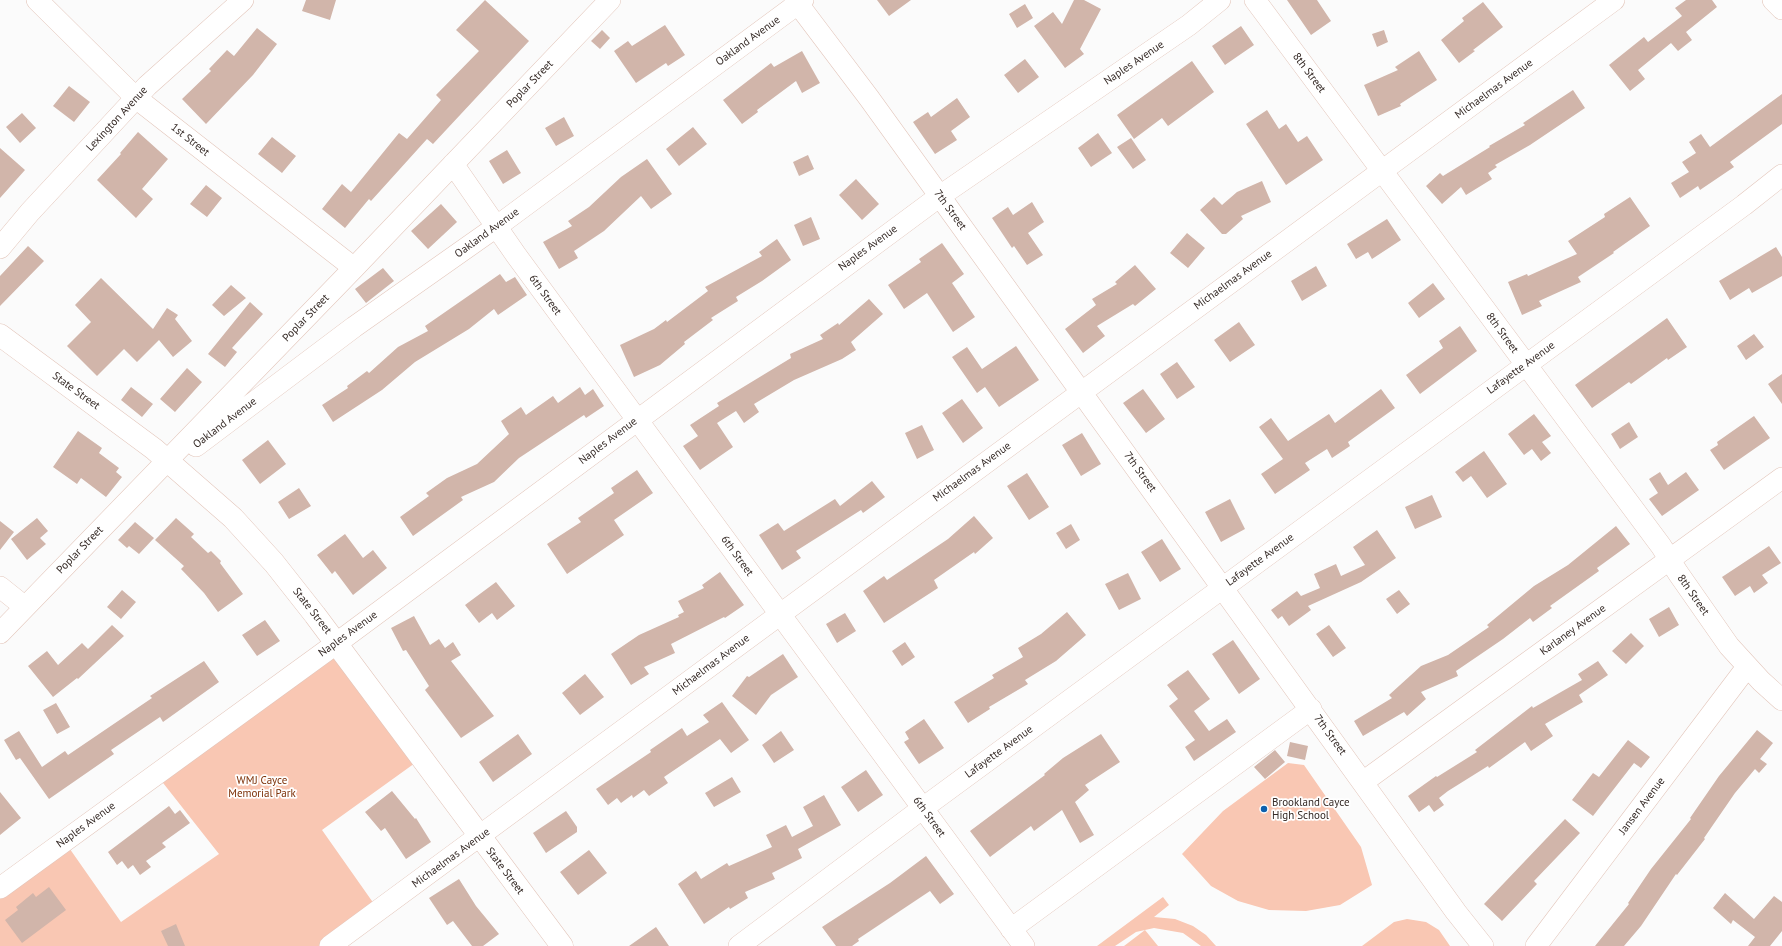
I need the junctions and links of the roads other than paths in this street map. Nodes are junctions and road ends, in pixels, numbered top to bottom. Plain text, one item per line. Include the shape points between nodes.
1 (37, 0) edge
2 (243, 0) edge
3 (610, 0) edge
4 (1220, 0) edge
5 (1255, 0) edge
6 (1614, 0) edge
7 (1773, 0) edge
8 (799, 1) edge
9 (1782, 9) edge
10 (136, 98) junction
11 (453, 164) junction
12 (1382, 170) junction
13 (1782, 175) edge
14 (940, 196) junction
15 (496, 227) junction
16 (0, 248) edge
17 (354, 268) junction
18 (0, 335) edge
19 (1526, 365) junction
20 (1082, 391) junction
21 (636, 419) junction
22 (168, 461) junction
23 (1782, 478) edge
24 (1670, 560) junction
25 (0, 587) edge
26 (1223, 587) junction
27 (25, 607) junction
28 (780, 614) junction
29 (0, 634) edge
30 (337, 643) junction
31 (1747, 667) junction
32 (1782, 700) edge
33 (1311, 709) junction
34 (1364, 782) junction
35 (923, 808) junction
36 (480, 837) junction
37 (0, 888) edge
38 (1011, 929) junction
39 (330, 946) edge
40 (562, 946) edge
41 (739, 946) edge
42 (1024, 946) edge
43 (1483, 946) edge
44 (1536, 946) edge

1 - 10 street, 1st Street
2 - 10 street, Lexington Avenue
3 - 11 street, Poplar Street
4 - 14 street, Naples Avenue via 1189,25
5 - 12 street, 8th Street
6 - 12 street, Michaelmas Avenue
7 - 9 street
8 - 14 street, 7th Street
8 - 15 street, Oakland Avenue
10 - 16 street, Lexington Avenue
10 - 17 street, 1st Street
11 - 15 street, 6th Street
11 - 17 street, Poplar Street
12 - 19 street, 8th Street
12 - 20 street, Michaelmas Avenue
13 - 19 street, Lafayette Avenue
14 - 20 street, 7th Street
14 - 21 street, Naples Avenue
15 - 21 street, 6th Street
15 - 22 street, Oakland Avenue via 354,327 197,445
17 - 22 street, Poplar Street
18 - 22 main road, State Street
19 - 24 street, 8th Street
19 - 26 street, Lafayette Avenue
20 - 26 street, 7th Street
20 - 28 street, Michaelmas Avenue
21 - 28 street, 6th Street
21 - 30 street, Naples Avenue
22 - 27 street, Poplar Street
22 - 30 main road, State Street via 234,518 274,563
23 - 24 street, Karlaney Avenue
24 - 31 street, 8th Street via 1729,646
24 - 34 street, Karlaney Avenue
25 - 27 street
26 - 33 street, 7th Street
26 - 35 street, Lafayette Avenue
27 - 29 street, Poplar Street
28 - 35 street, 6th Street
28 - 36 street, Michaelmas Avenue
30 - 36 main road, State Street
30 - 37 street, Naples Avenue
31 - 32 street, 8th Street
31 - 44 street, Jansen Avenue
33 - 34 street, 7th Street
33 - 38 street
34 - 43 street, 7th Street
35 - 38 street, 6th Street
35 - 41 street, Lafayette Avenue
36 - 39 street, Michaelmas Avenue
36 - 40 main road, State Street
38 - 42 street, 6th Street

